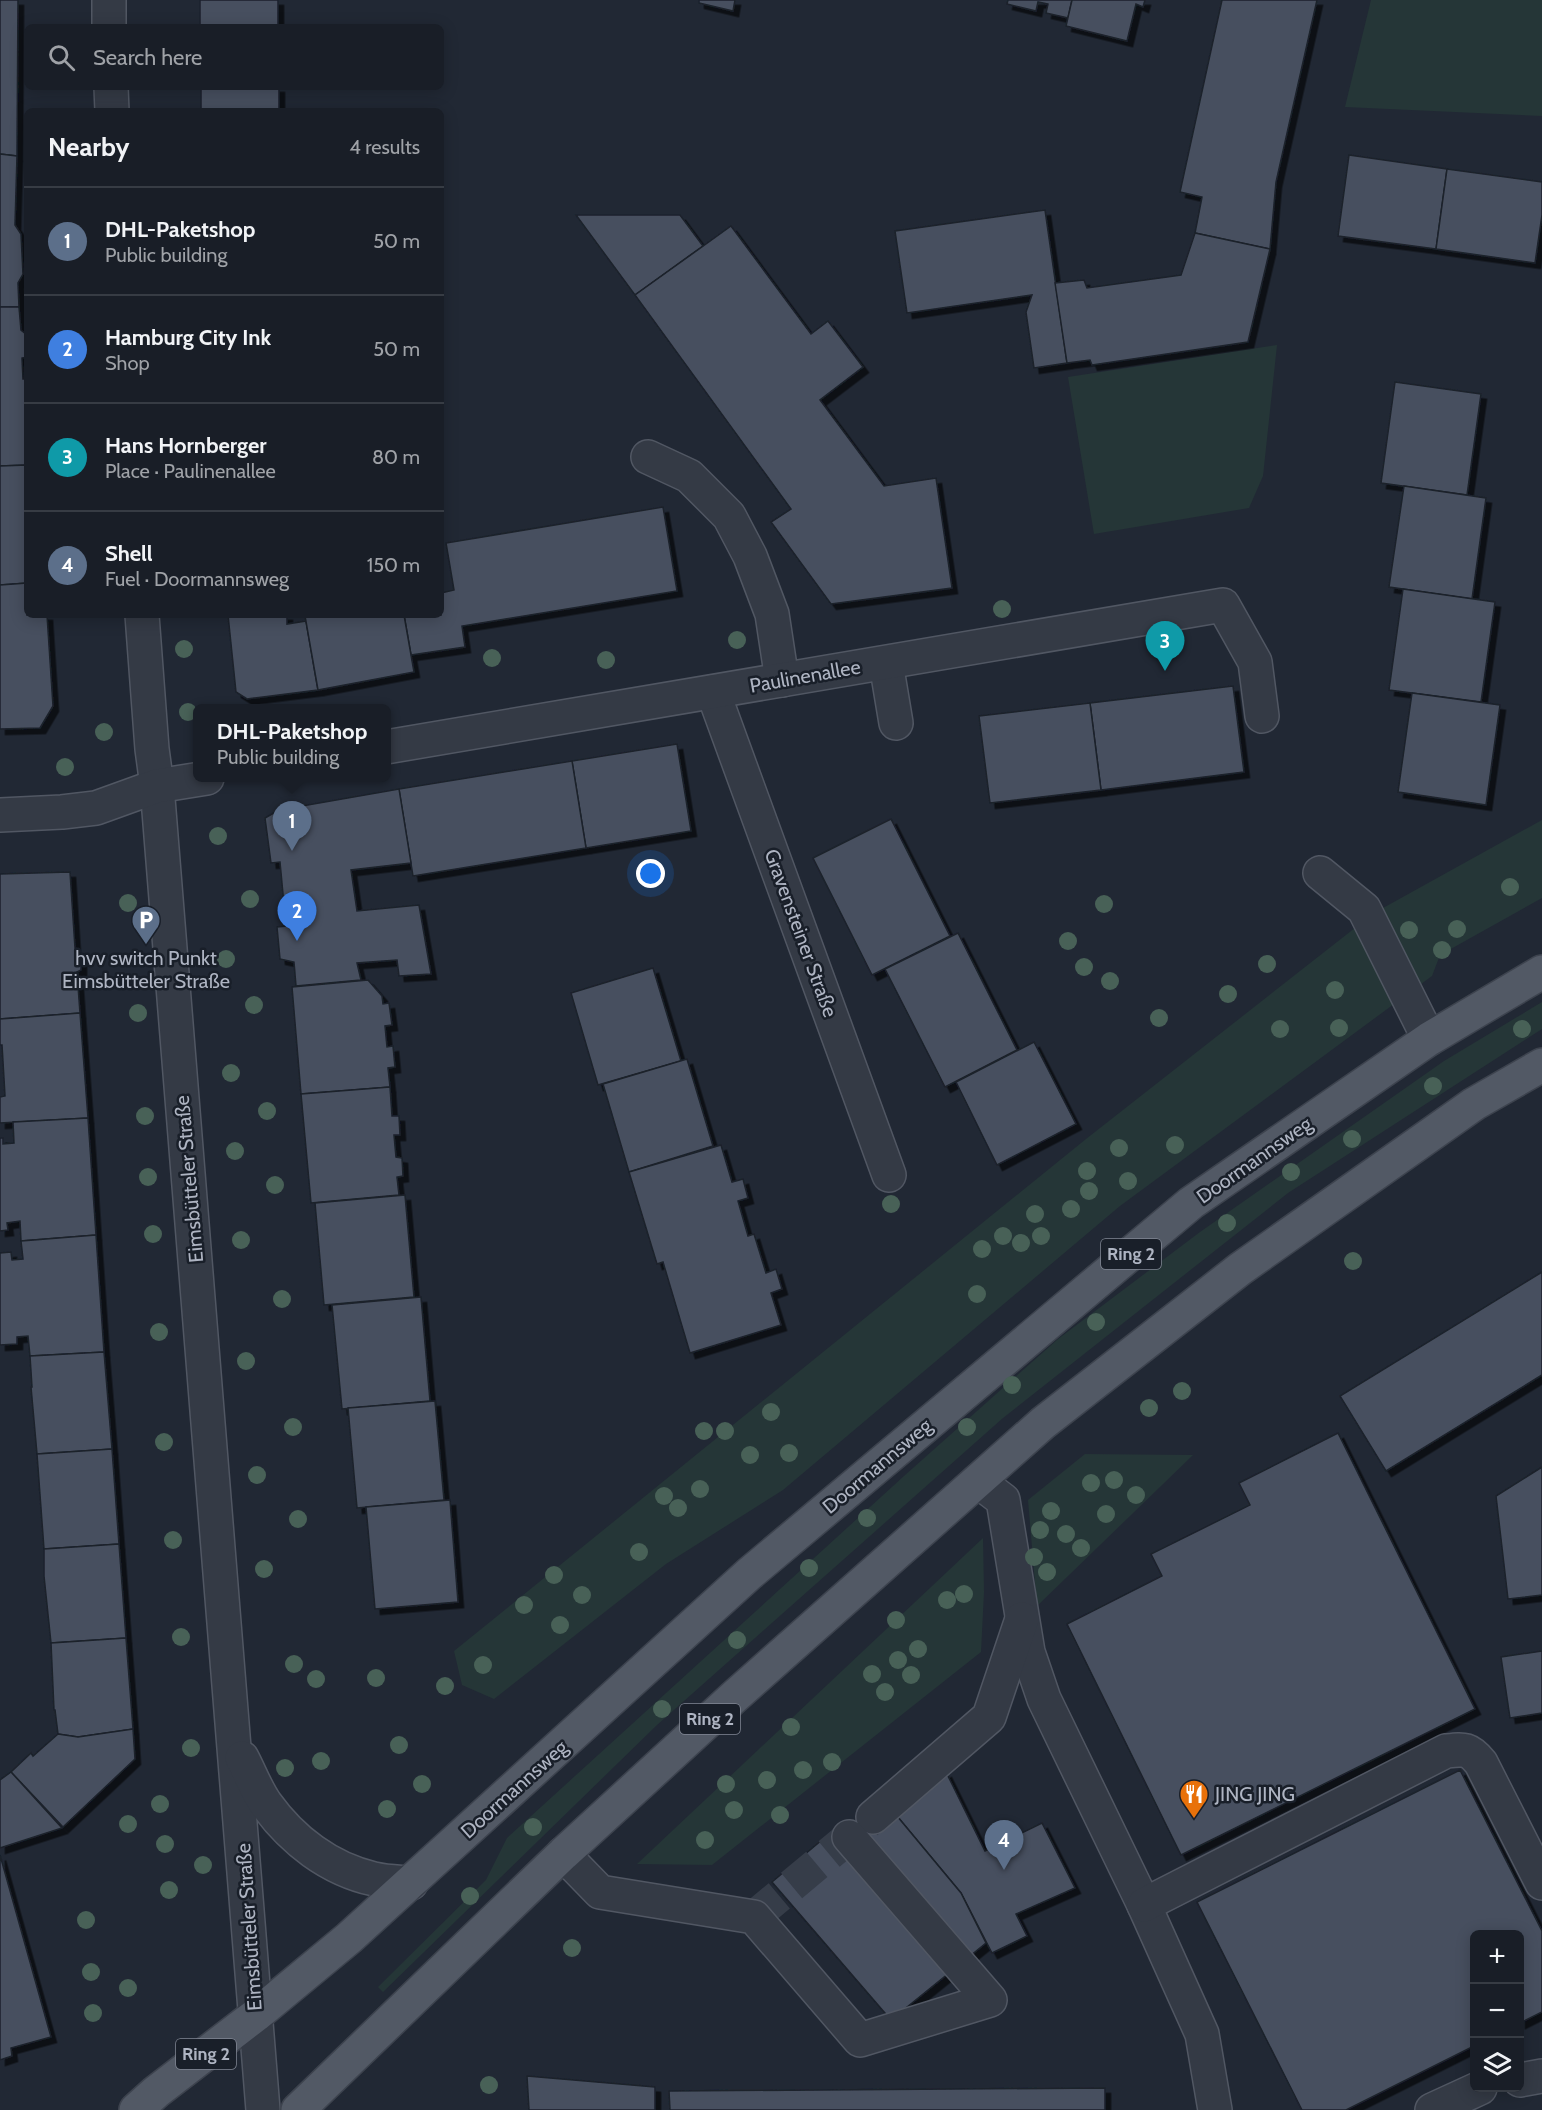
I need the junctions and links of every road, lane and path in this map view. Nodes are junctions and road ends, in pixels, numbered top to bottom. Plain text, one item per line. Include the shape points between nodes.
1 (109, 0) edge
2 (109, 24) edge
3 (111, 90) edge
4 (112, 108) edge
5 (648, 457) dead end
6 (142, 618) edge
7 (886, 663) junction
8 (782, 680) junction
9 (713, 692) junction
10 (1262, 716) dead end
11 (896, 723) dead end
12 (391, 746) edge
13 (193, 780) edge
14 (157, 786) junction
15 (0, 815) edge
16 (1320, 873) dead end
17 (1542, 972) edge
18 (1429, 1039) junction
19 (1542, 1065) edge
20 (889, 1175) dead end
21 (978, 1481) junction
22 (1022, 1617) junction
23 (235, 1744) junction
24 (563, 1854) junction
25 (411, 1883) junction
26 (1542, 1883) edge
27 (1144, 1905) junction
28 (256, 2016) junction
29 (1542, 2076) edge
30 (1524, 2079) edge
31 (1471, 2092) edge
32 (136, 2110) edge
33 (263, 2110) edge
34 (298, 2110) edge
35 (1215, 2110) edge
36 (1432, 2110) edge

1 - 2 street
3 - 4 street
5 - 8 street via 688,476 729,516 750,556 771,614
6 - 14 street, Eimsbütteler Straße
7 - 8 street, Paulinenallee
7 - 10 street, Paulinenallee via 1223,605 1255,662
7 - 11 street
8 - 9 street, Paulinenallee
9 - 12 street, Paulinenallee
9 - 20 street, Gravensteiner Straße
13 - 14 street
14 - 15 street via 96,808
14 - 23 street, Eimsbütteler Straße
16 - 18 street via 1364,909
17 - 18 main road, Doormannsweg / Ring 2
18 - 25 main road, Doormannsweg / Ring 2 via 1191,1203 749,1574
19 - 21 main road, Ring 2 via 1474,1104 1240,1269 1043,1423
21 - 22 street via 1003,1500
21 - 24 main road, Ring 2
22 - 24 street via 988,1717 861,1827 990,2000 860,2040 754,1917 600,1892
22 - 27 street via 1028,1652 1044,1699
23 - 25 street, Eimsbütteler Straße via 264,1802 298,1841 324,1859 363,1876
23 - 28 street, Eimsbütteler Straße
24 - 34 main road, Ring 2
25 - 28 main road, Doormannsweg / Ring 2
26 - 27 street via 1481,1762 1472,1752 1462,1749 1446,1752
27 - 35 street via 1202,2034
28 - 32 main road, Ring 2
28 - 33 street, Eimsbütteler Straße
29 - 30 street
31 - 36 street

